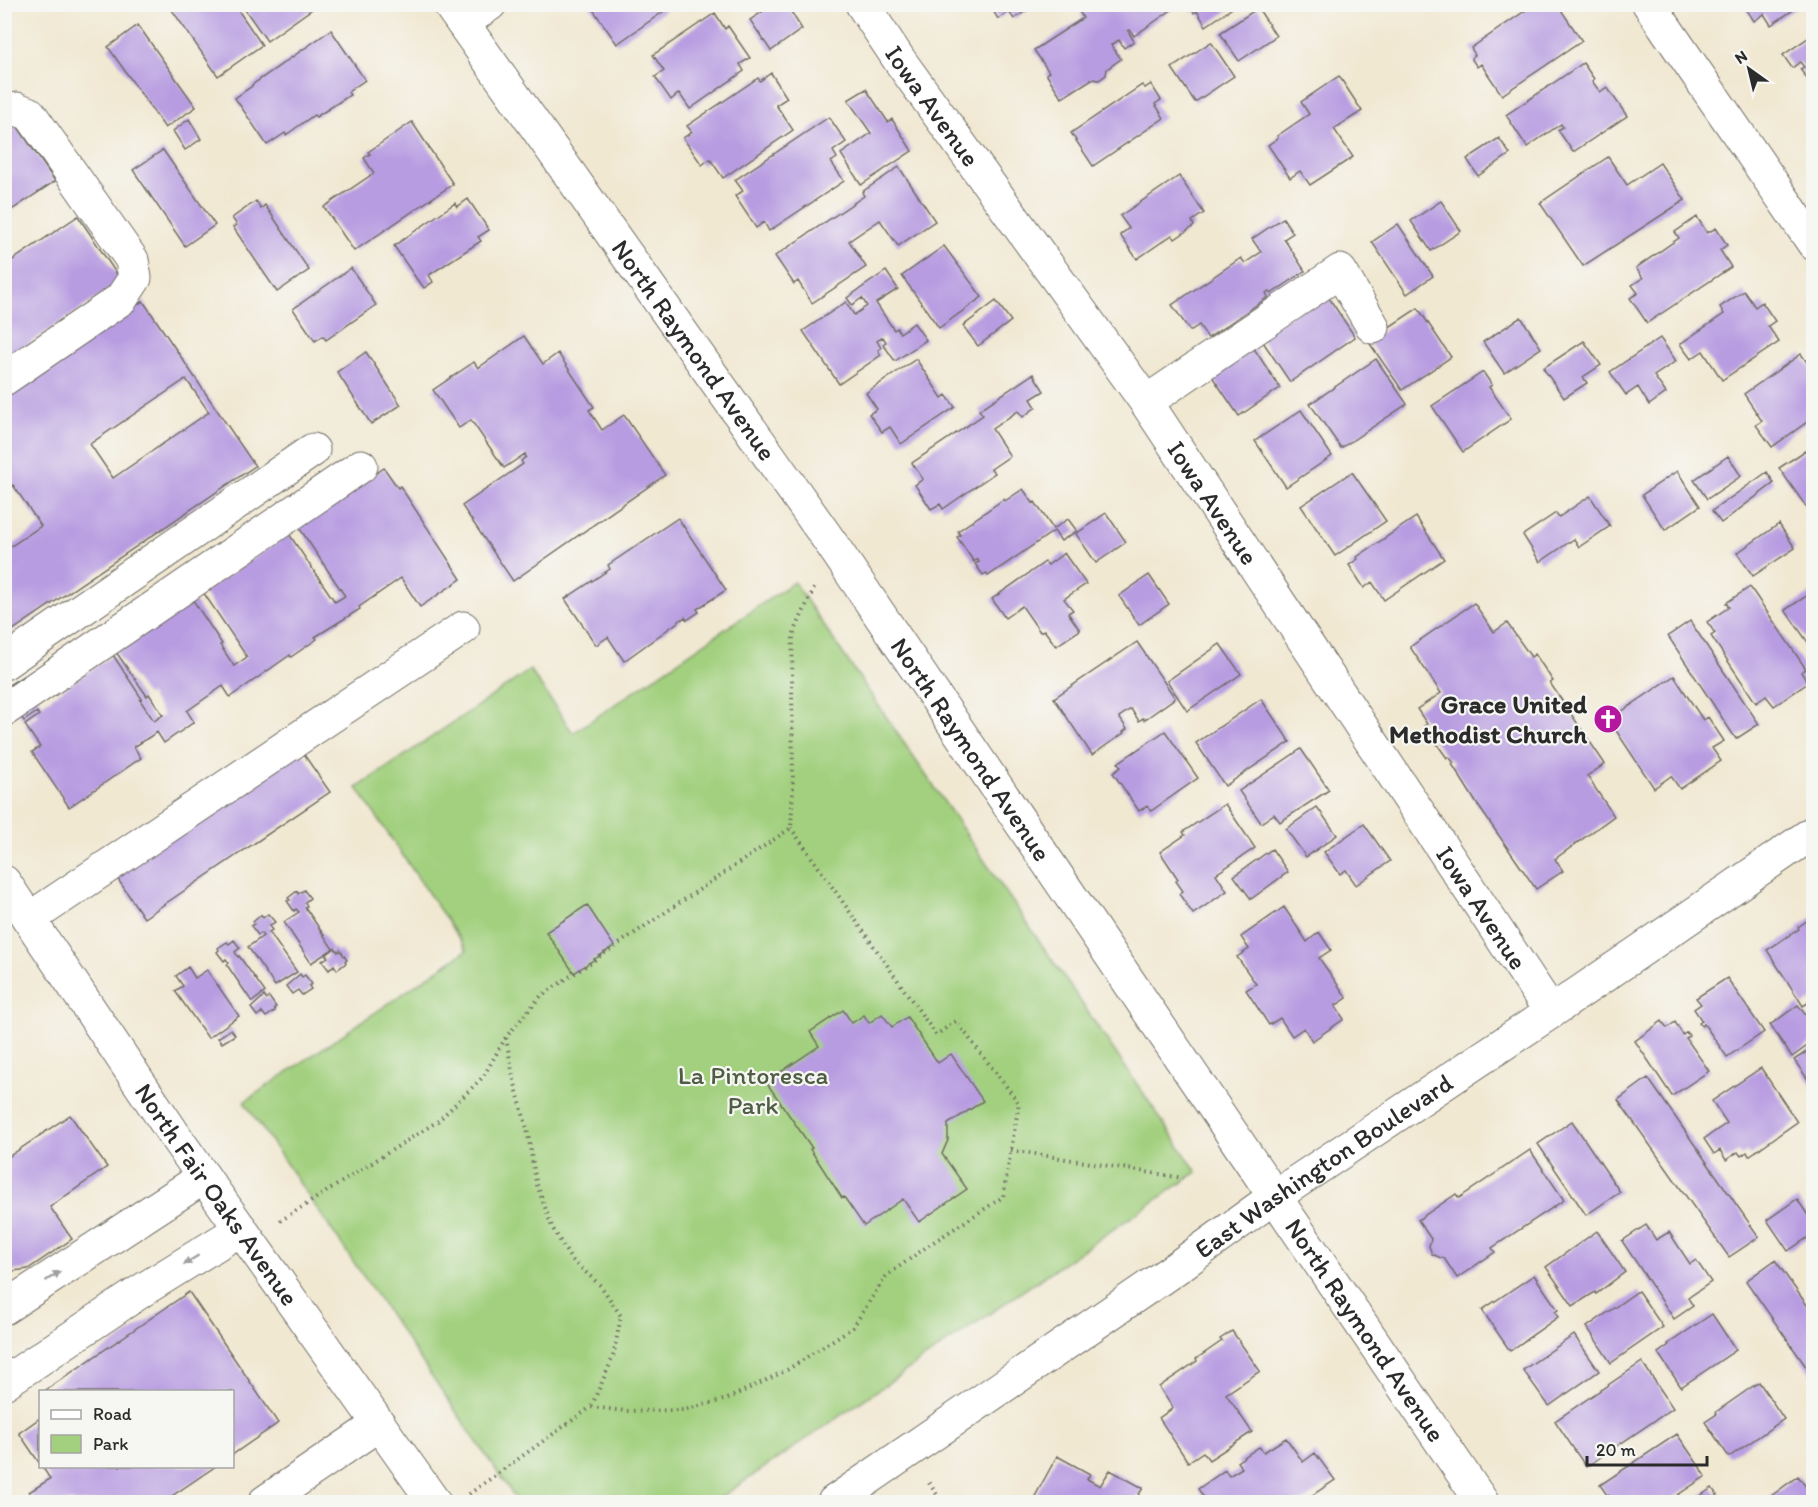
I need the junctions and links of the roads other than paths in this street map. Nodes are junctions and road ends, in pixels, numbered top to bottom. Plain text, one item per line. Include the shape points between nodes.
1 (490, 4) edge
2 (862, 4) edge
3 (1649, 4) edge
4 (456, 14) edge
5 (4, 112) edge
6 (1814, 244) edge
7 (1373, 327) dead end
8 (4, 379) edge
9 (1146, 402) junction
10 (313, 450) dead end
11 (361, 466) dead end
12 (463, 628) dead end
13 (4, 663) edge
14 (4, 710) edge
15 (1814, 832) edge
16 (4, 882) edge
17 (29, 919) junction
18 (1551, 1012) junction
19 (204, 1177) junction
20 (1274, 1197) junction
21 (245, 1235) junction
22 (4, 1308) edge
23 (4, 1383) edge
24 (379, 1424) junction
25 (450, 1500) edge
26 (265, 1503) edge
27 (834, 1503) edge
28 (1482, 1503) edge

1 - 4 street
2 - 9 street, Iowa Avenue
3 - 6 street
4 - 20 street, North Raymond Avenue via 833,546
5 - 8 street via 17,109 30,114 132,260 135,278 121,299
7 - 9 street via 1340,271
9 - 18 street, Iowa Avenue
10 - 13 street
11 - 14 street
12 - 17 street
15 - 18 street, East Washington Boulevard
16 - 17 street, North Fair Oaks Avenue
17 - 19 street, North Fair Oaks Avenue
18 - 20 street, East Washington Boulevard
19 - 21 street, North Fair Oaks Avenue
22 -> 19 street
20 - 27 street, East Washington Boulevard
20 - 28 street, North Raymond Avenue
21 -> 23 street via 141,1291
21 - 24 street, North Fair Oaks Avenue
24 - 25 street, North Fair Oaks Avenue
24 - 26 street

